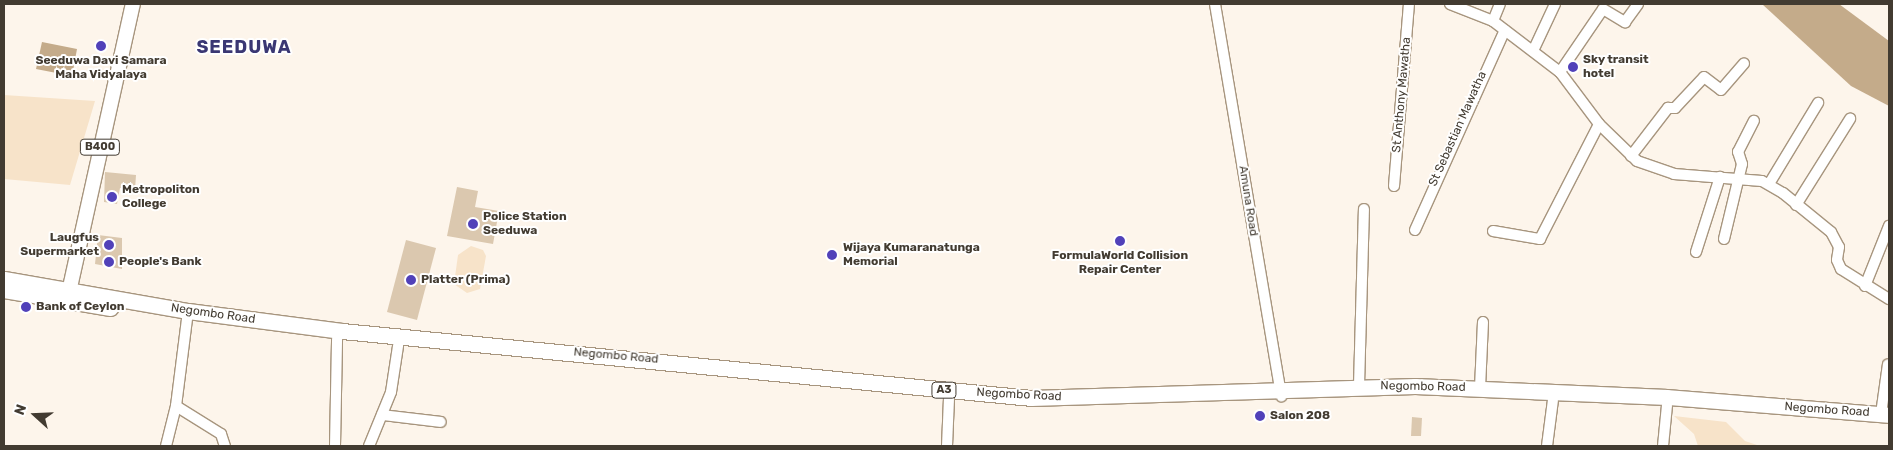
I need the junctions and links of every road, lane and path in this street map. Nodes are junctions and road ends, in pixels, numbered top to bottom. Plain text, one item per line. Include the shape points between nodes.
1 (134, 4) edge
2 (1215, 4) edge
3 (1409, 4) edge
4 (1450, 4) edge
5 (1500, 4) edge
6 (1555, 4) edge
7 (1638, 4) edge
8 (1493, 21) junction
9 (1505, 30) junction
10 (1533, 51) junction
11 (1744, 64) dead end
12 (1560, 72) junction
13 (1818, 103) dead end
14 (1850, 119) dead end
15 (1754, 121) dead end
16 (1599, 124) junction
17 (1631, 156) junction
18 (1720, 177) junction
19 (1739, 180) junction
20 (1769, 184) junction
21 (1394, 186) dead end
22 (1796, 205) junction
23 (1364, 209) dead end
24 (1889, 226) edge
25 (1415, 230) dead end
26 (1493, 231) dead end
27 (1724, 239) dead end
28 (1696, 252) dead end
29 (4, 280) edge
30 (1865, 286) junction
31 (4, 290) edge
32 (68, 296) junction
33 (1889, 299) edge
34 (187, 315) junction
35 (1483, 322) dead end
36 (337, 339) junction
37 (398, 346) junction
38 (1888, 364) edge
39 (1359, 386) junction
40 (1480, 388) junction
41 (1281, 393) junction
42 (949, 399) junction
43 (1553, 400) junction
44 (1667, 405) junction
45 (176, 406) junction
46 (382, 415) junction
47 (1886, 417) edge
48 (441, 422) dead end
49 (166, 446) edge
50 (225, 446) edge
51 (335, 446) edge
52 (369, 446) edge
53 (947, 446) edge
54 (1547, 446) edge
55 (1663, 446) edge

1 - 32 main road, B400
2 - 41 street, Amuna Road
3 - 21 street, St Anthony Mawatha
4 - 8 street
5 - 8 street
6 - 10 street
7 - 12 street via 1625,22 1603,9
8 - 9 street
9 - 10 street
9 - 25 street, St Sebastian Mawatha
10 - 12 street
11 - 17 street via 1722,90 1704,77 1675,108 1668,108
12 - 16 street
13 - 20 street
14 - 22 street
15 - 19 street via 1738,152 1742,160
16 - 17 street
16 - 26 street via 1540,239
17 - 18 street via 1674,174
18 - 19 street
18 - 28 street
19 - 20 street
19 - 27 street
20 - 22 street
22 - 30 street via 1832,232 1839,247 1837,260 1841,269
23 - 39 street
24 - 30 street
29 - 32 highway, Negombo Road / A3
30 - 33 street
31 - 32 highway, Negombo Road / A3
32 - 34 highway, Negombo Road / A3
34 - 36 highway, Negombo Road / A3
34 - 41 highway, Negombo Road / A3 via 1031,398
34 - 45 street
35 - 40 street
36 - 37 highway, Negombo Road / A3
36 - 51 street
37 - 42 highway, Negombo Road / A3
37 - 46 street via 391,392
38 - 47 street
39 - 40 highway, Negombo Road / A3
39 - 41 highway, Negombo Road / A3
40 - 47 highway, Negombo Road / A3
41 - 42 highway, Negombo Road / A3 via 1105,406 1029,407
41 - 43 highway, Negombo Road / A3 via 1414,393
42 - 53 street
43 - 44 highway, Negombo Road / A3
43 - 54 street
44 - 47 highway, Negombo Road / A3
44 - 55 street
45 - 49 street
45 - 50 street via 221,434
46 - 48 street
46 - 52 street

